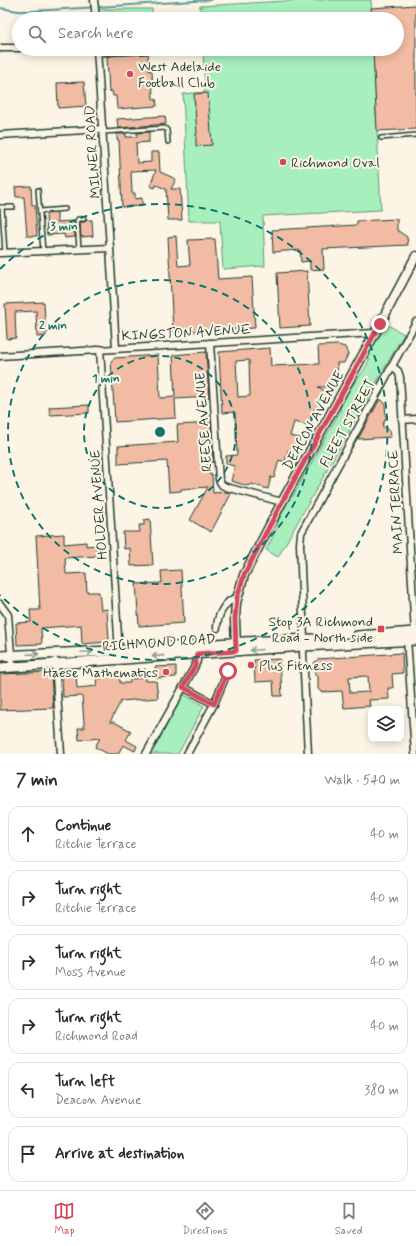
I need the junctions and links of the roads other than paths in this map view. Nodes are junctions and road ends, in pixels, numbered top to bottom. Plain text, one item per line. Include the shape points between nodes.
1 (94, 0) edge
2 (95, 12) edge
3 (0, 48) edge
4 (12, 48) edge
5 (98, 56) edge
6 (103, 130) junction
7 (0, 135) edge
8 (416, 135) edge
9 (381, 138) dead end
10 (168, 142) dead end
11 (38, 190) dead end
12 (1, 207) edge
13 (13, 207) dead end
14 (65, 209) dead end
15 (40, 211) junction
16 (84, 219) dead end
17 (110, 248) junction
18 (79, 249) junction
19 (43, 251) junction
20 (2, 253) edge
21 (416, 256) edge
22 (416, 322) edge
23 (374, 333) junction
24 (210, 343) junction
25 (116, 348) junction
26 (100, 350) junction
27 (0, 356) edge
28 (392, 366) junction
29 (416, 419) edge
30 (402, 420) junction
31 (282, 502) junction
32 (237, 598) junction
33 (0, 604) edge
34 (217, 628) dead end
35 (412, 636) edge
36 (304, 643) junction
37 (236, 646) junction
38 (196, 649) junction
39 (54, 654) junction
40 (11, 655) junction
41 (119, 655) junction
42 (0, 656) edge
43 (56, 665) junction
44 (12, 667) junction
45 (0, 668) edge
46 (228, 671) dead end
47 (183, 687) junction
48 (214, 704) junction
49 (415, 735) edge
50 (61, 754) edge
51 (146, 754) edge
52 (187, 754) edge
53 (308, 754) edge
54 (415, 754) edge

1 - 2 street
3 - 4 street
5 - 6 street, MILNER ROAD
6 - 7 street
6 - 10 lane via 166,128
6 - 17 street, MILNER ROAD
8 - 9 lane
11 - 15 lane
12 - 13 lane
12 - 20 lane
14 - 15 lane
15 - 19 lane
16 - 18 lane via 77,221
17 - 18 street
17 - 25 street, MILNER ROAD
18 - 19 street
19 - 20 street
21 - 23 street, DEACON AVENUE
22 - 28 street, FLEET STREET
23 - 24 street, KINGSTON AVENUE
23 - 31 street, DEACON AVENUE
24 - 25 street, KINGSTON AVENUE
24 - 31 street, REESE AVENUE via 219,480 226,487
25 - 26 street, KINGSTON AVENUE
26 - 27 street, KINGSTON AVENUE
26 - 41 street, HOLDER AVENUE
28 - 30 street, MAIN TERRACE via 400,376
28 - 36 street, FLEET STREET via 300,536
29 - 30 street
30 - 35 street, MAIN TERRACE
31 - 32 street, DEACON AVENUE via 244,575
32 - 34 street via 229,601 217,620
32 - 37 street, DEACON AVENUE
33 - 40 street via 8,615
35 - 36 main road, RICHMOND ROAD
35 - 49 street, MAIN TERRACE
36 - 37 main road, RICHMOND ROAD
36 - 53 street
37 - 38 main road, RICHMOND ROAD
38 - 41 main road, RICHMOND ROAD
38 - 47 street via 195,666
40 -> 39 main road, RICHMOND ROAD
39 -> 41 main road, RICHMOND ROAD
39 - 43 street
40 - 42 main road, RICHMOND ROAD
40 - 44 street
41 - 43 main road, RICHMOND ROAD
43 - 44 main road, RICHMOND ROAD
43 - 50 street
44 - 45 main road, RICHMOND ROAD
46 - 48 street
47 - 48 street
47 - 51 street
48 - 52 street
49 - 54 street, MAIN TERRACE

